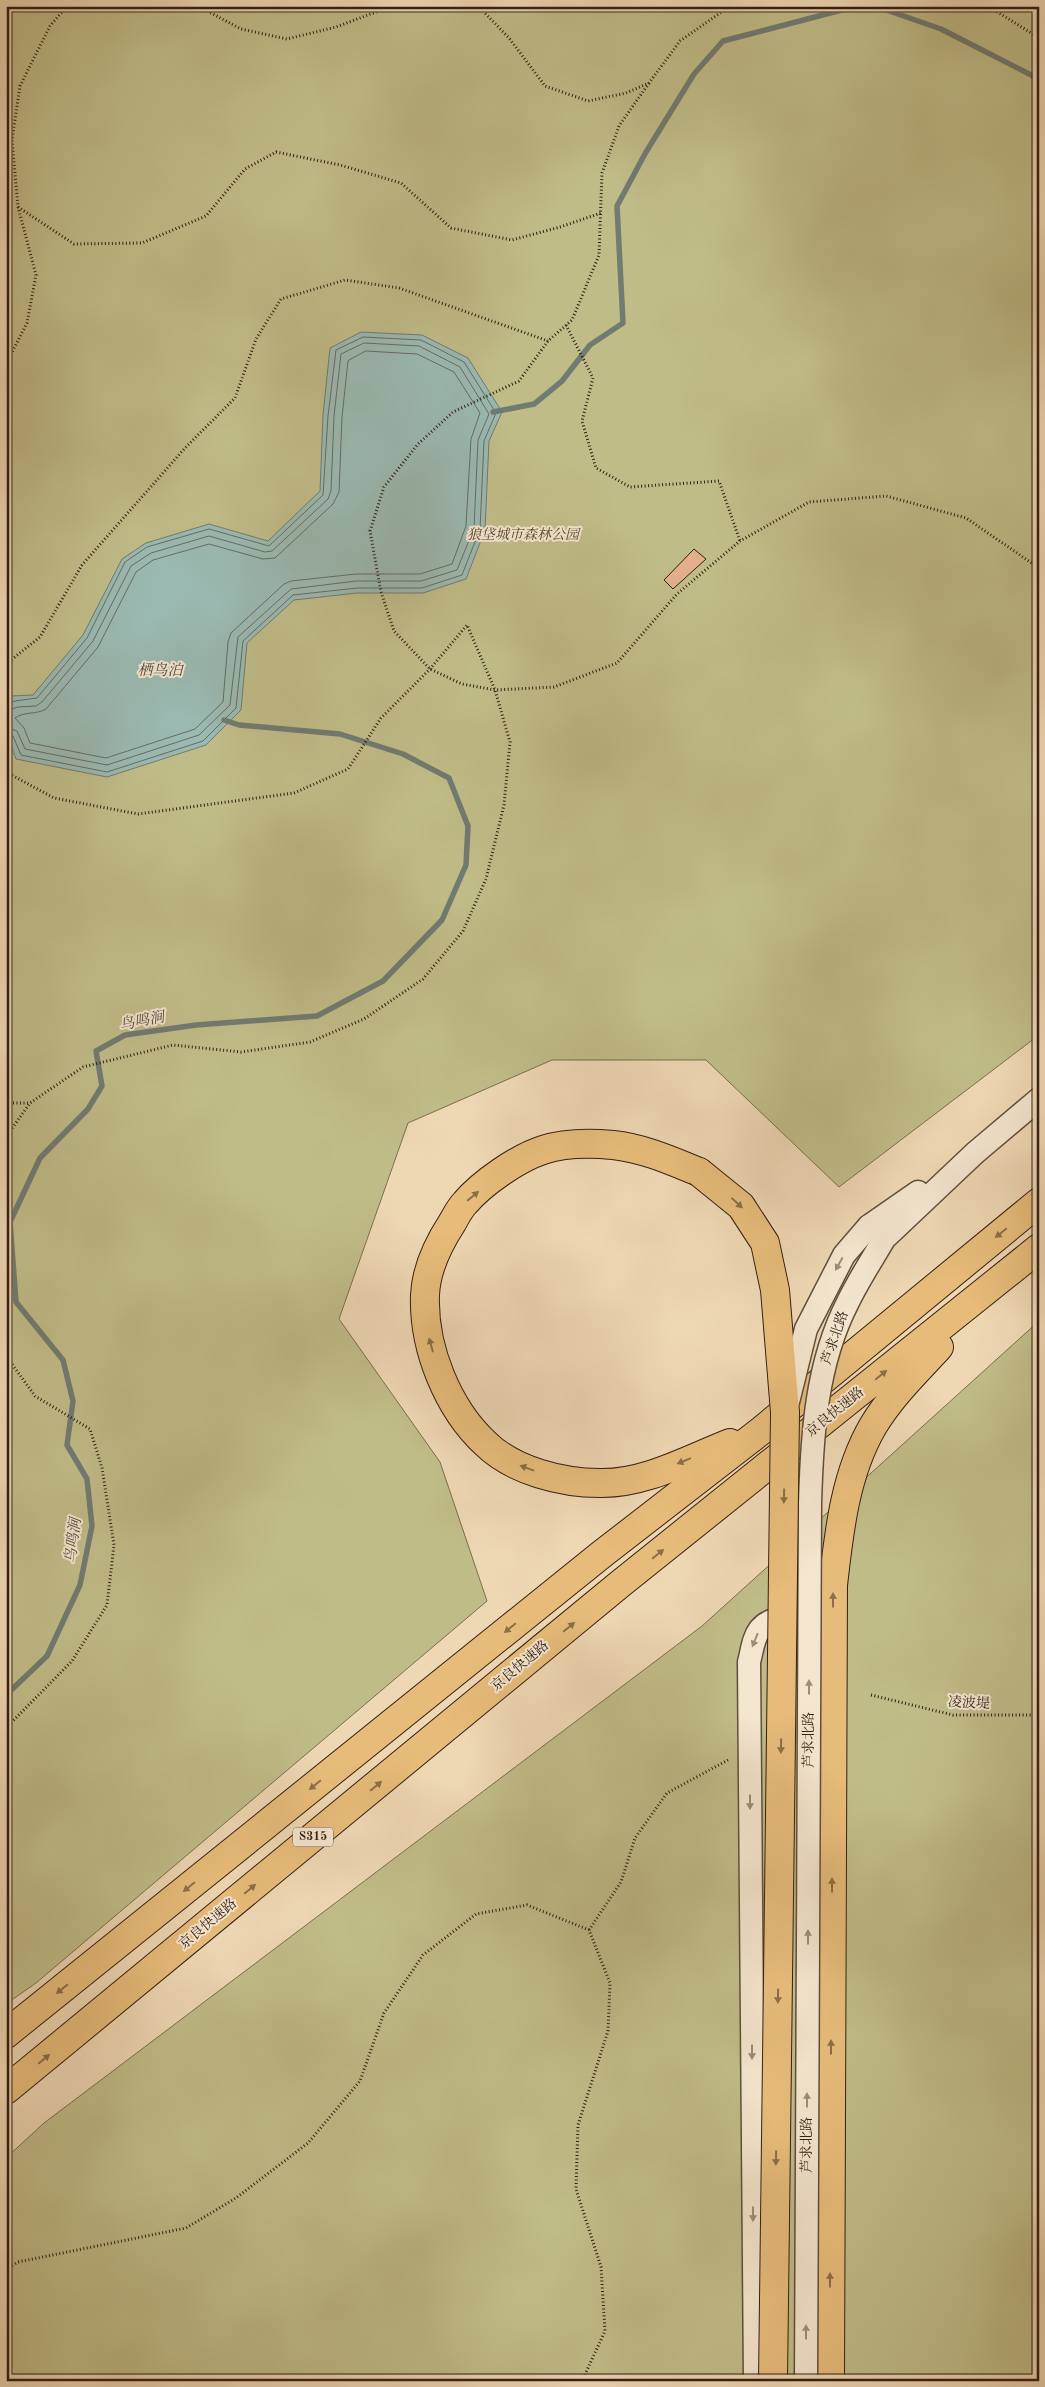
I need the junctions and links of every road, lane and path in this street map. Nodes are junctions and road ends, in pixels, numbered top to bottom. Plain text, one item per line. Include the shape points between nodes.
1 (67, 6) edge
2 (198, 6) edge
3 (392, 6) edge
4 (478, 6) edge
5 (730, 6) edge
6 (988, 6) edge
7 (1039, 38) edge
8 (649, 83) junction
9 (12, 140) junction
10 (6, 143) edge
11 (18, 207) junction
12 (600, 213) junction
13 (566, 325) junction
14 (548, 342) junction
15 (6, 364) edge
16 (740, 541) junction
17 (1039, 568) edge
18 (6, 664) edge
19 (430, 669) junction
20 (495, 690) junction
21 (6, 772) edge
22 (1039, 1099) edge
23 (6, 1103) edge
24 (30, 1103) junction
25 (6, 1137) edge
26 (1039, 1202) edge
27 (877, 1233) junction
28 (1039, 1248) edge
29 (997, 1282) junction
30 (6, 1356) edge
31 (786, 1412) junction
32 (762, 1430) junction
33 (832, 1672) junction
34 (871, 1695) dead end
35 (1039, 1715) edge
36 (6, 1728) edge
37 (728, 1760) dead end
38 (589, 1930) junction
39 (6, 2034) edge
40 (6, 2090) edge
41 (6, 2269) edge
42 (582, 2381) edge
43 (755, 2381) edge
44 (773, 2381) edge
45 (806, 2381) edge
46 (830, 2381) edge

1 - 9 path via 50,26 20,86
2 - 3 path via 241,29 287,40 336,27
4 - 8 path via 509,38 545,86 588,101 626,93
5 - 8 path via 680,41
6 - 7 path
8 - 12 path via 619,126 602,173
9 - 10 path
9 - 11 path
11 - 12 path via 74,244 142,242 206,216 245,169 276,152 340,165 402,183 451,228 512,240
11 - 15 path via 36,275 27,322
12 - 13 path via 599,255 572,320
13 - 14 path
13 - 16 path via 593,378 582,422 596,468 630,487 719,481
14 - 18 path via 399,288 345,280 281,299 256,339 235,398 185,448 82,565 40,637
14 - 19 path via 519,381 453,412 418,444 384,487 370,531 381,592 394,631
16 - 17 path via 810,502 886,496 966,518
16 - 20 path via 677,594 617,663 554,687
19 - 20 path via 462,684
19 - 20 path via 467,625
19 - 21 path via 381,718 348,769 294,793 138,814 54,798
20 - 24 path via 510,742 504,805 486,879 463,931 423,979 364,1019 310,1042 241,1052 173,1045 85,1067
22 - 27 street, 芦求北路
23 - 24 path
24 - 25 path
26 -> 32 highway
27 -> 31 street, 芦求北路, bridge via 844,1255 806,1329
45 -> 27 street, 芦求北路, bridge via 812,1442 828,1355
28 - 29 highway, 京良快速路
33 -> 29 highway via 832,1585 840,1520 853,1472 873,1427 901,1387
40 -> 29 highway, 京良快速路 / S315 via 620,1584
30 - 36 path via 35,1396 90,1429 102,1468 114,1545 107,1605 72,1661
32 -> 31 highway, bridge via 647,1476 600,1484 557,1479 516,1464 487,1445 465,1420 444,1384 430,1342 425,1295 437,1247 465,1203 504,1170 542,1150 583,1144 614,1145 664,1158 699,1172 741,1206 765,1243 775,1290
31 -> 44 highway, bridge
32 -> 39 highway, S315 via 602,1554
33 -> 43 street via 826,1647 815,1629 798,1620 776,1620 761,1628 754,1641 749,1662
46 -> 33 highway
34 - 35 path, 凌波堤 via 953,1715
37 - 38 path via 667,1793 635,1838 621,1882
38 - 41 path via 527,1905 476,1914 423,1955 384,2013 360,2081 308,2144 236,2198 186,2228 18,2262
38 - 42 path via 610,1984 608,2031 578,2124 576,2189 601,2266 605,2331

